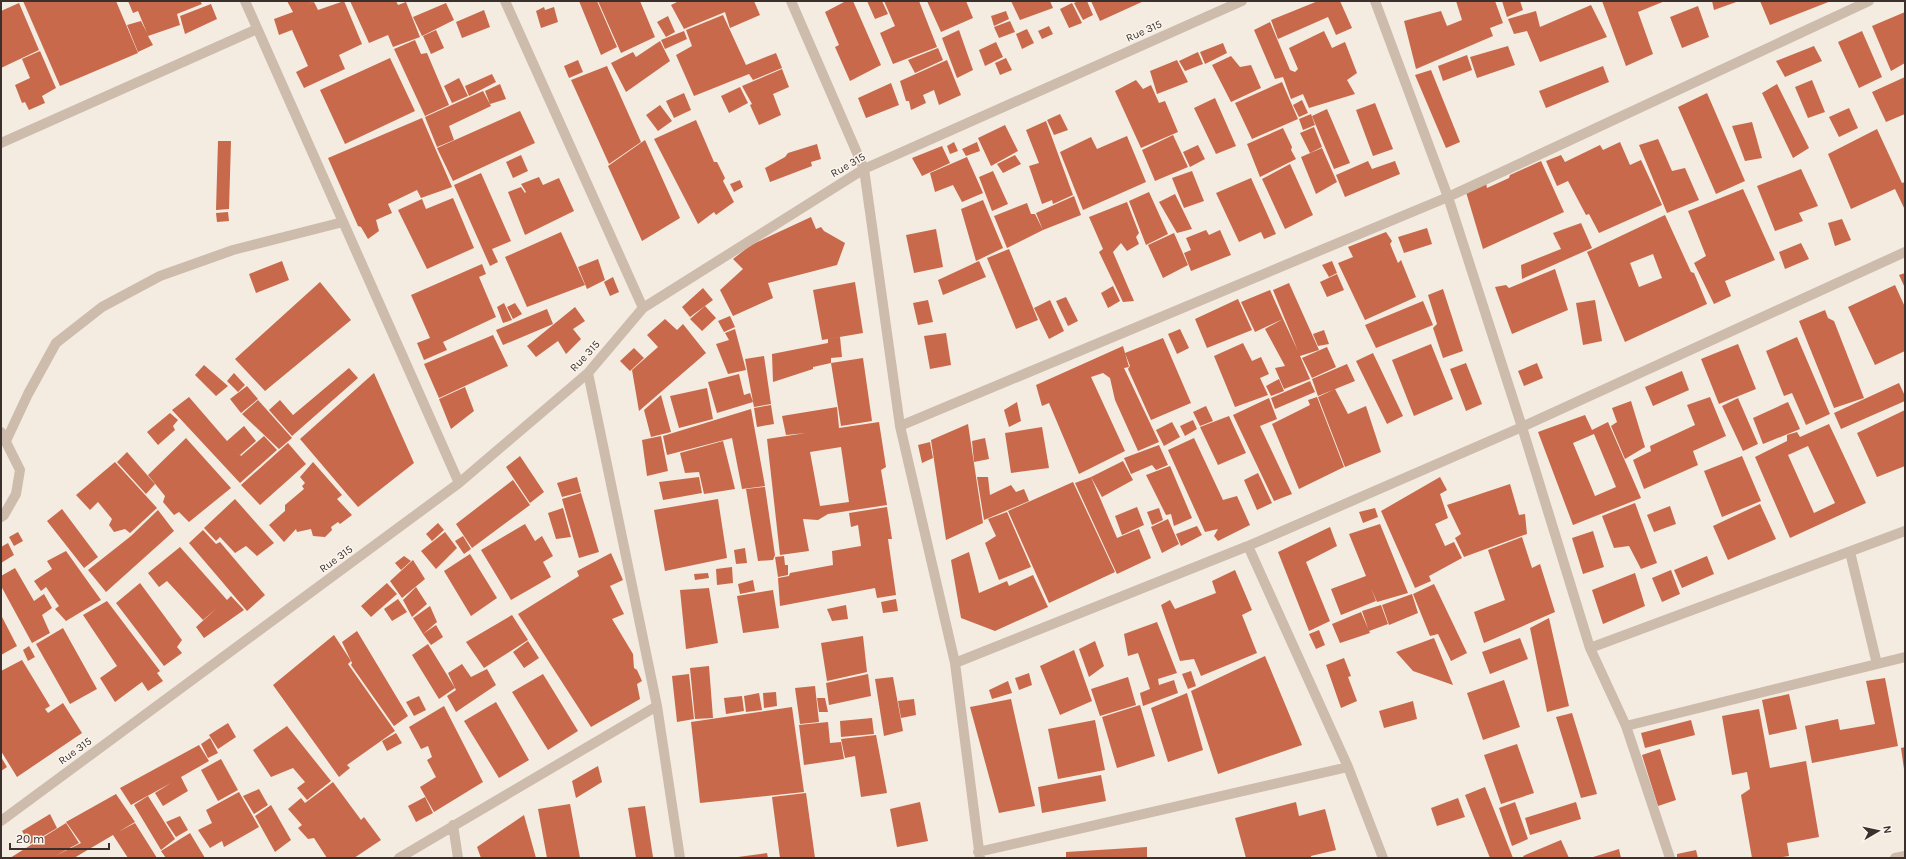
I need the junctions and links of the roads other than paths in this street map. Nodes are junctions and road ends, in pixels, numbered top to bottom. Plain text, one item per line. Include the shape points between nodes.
1 (245, 1) edge
2 (505, 1) edge
3 (791, 1) edge
4 (1242, 1) edge
5 (1375, 1) edge
6 (1869, 1) edge
7 (257, 29) junction
8 (1, 143) edge
9 (864, 169) junction
10 (1448, 197) junction
11 (343, 222) junction
12 (1905, 252) edge
13 (643, 308) junction
14 (588, 373) junction
15 (900, 426) junction
16 (1522, 427) junction
17 (1, 432) edge
18 (6, 441) junction
19 (459, 483) junction
20 (1, 517) edge
21 (1905, 531) edge
22 (1248, 546) junction
23 (1850, 552) junction
24 (1590, 648) junction
25 (1905, 657) edge
26 (955, 664) junction
27 (1877, 664) junction
28 (657, 706) junction
29 (1626, 726) junction
30 (1348, 767) junction
31 (1, 821) edge
32 (453, 825) junction
33 (979, 855) edge
34 (1905, 856) edge
35 (399, 858) edge
36 (458, 858) edge
37 (680, 858) edge
38 (1383, 858) edge
39 (1670, 858) edge
40 (1895, 858) edge

1 - 7 street
2 - 13 street
3 - 9 street
4 - 9 street, Rue 315
5 - 10 street
6 - 10 street
7 - 8 street
7 - 11 street
9 - 13 street, Rue 315
9 - 15 street
10 - 15 street
10 - 16 street
11 - 18 street via 226,253 160,276 102,307 56,343
11 - 19 street
12 - 16 street
13 - 14 street, Rue 315
14 - 19 street, Rue 315
14 - 28 street
15 - 26 street
16 - 22 street
16 - 24 street
17 - 18 street
18 - 20 street via 20,470 16,494
19 - 31 street, Rue 315
21 - 23 street
22 - 26 street
22 - 30 street
23 - 24 street
23 - 27 street
24 - 29 street
25 - 27 street
26 - 33 street
27 - 29 street
28 - 32 street
28 - 37 street
29 - 39 street
30 - 33 street
30 - 38 street
32 - 35 street
32 - 36 street
34 - 40 street

